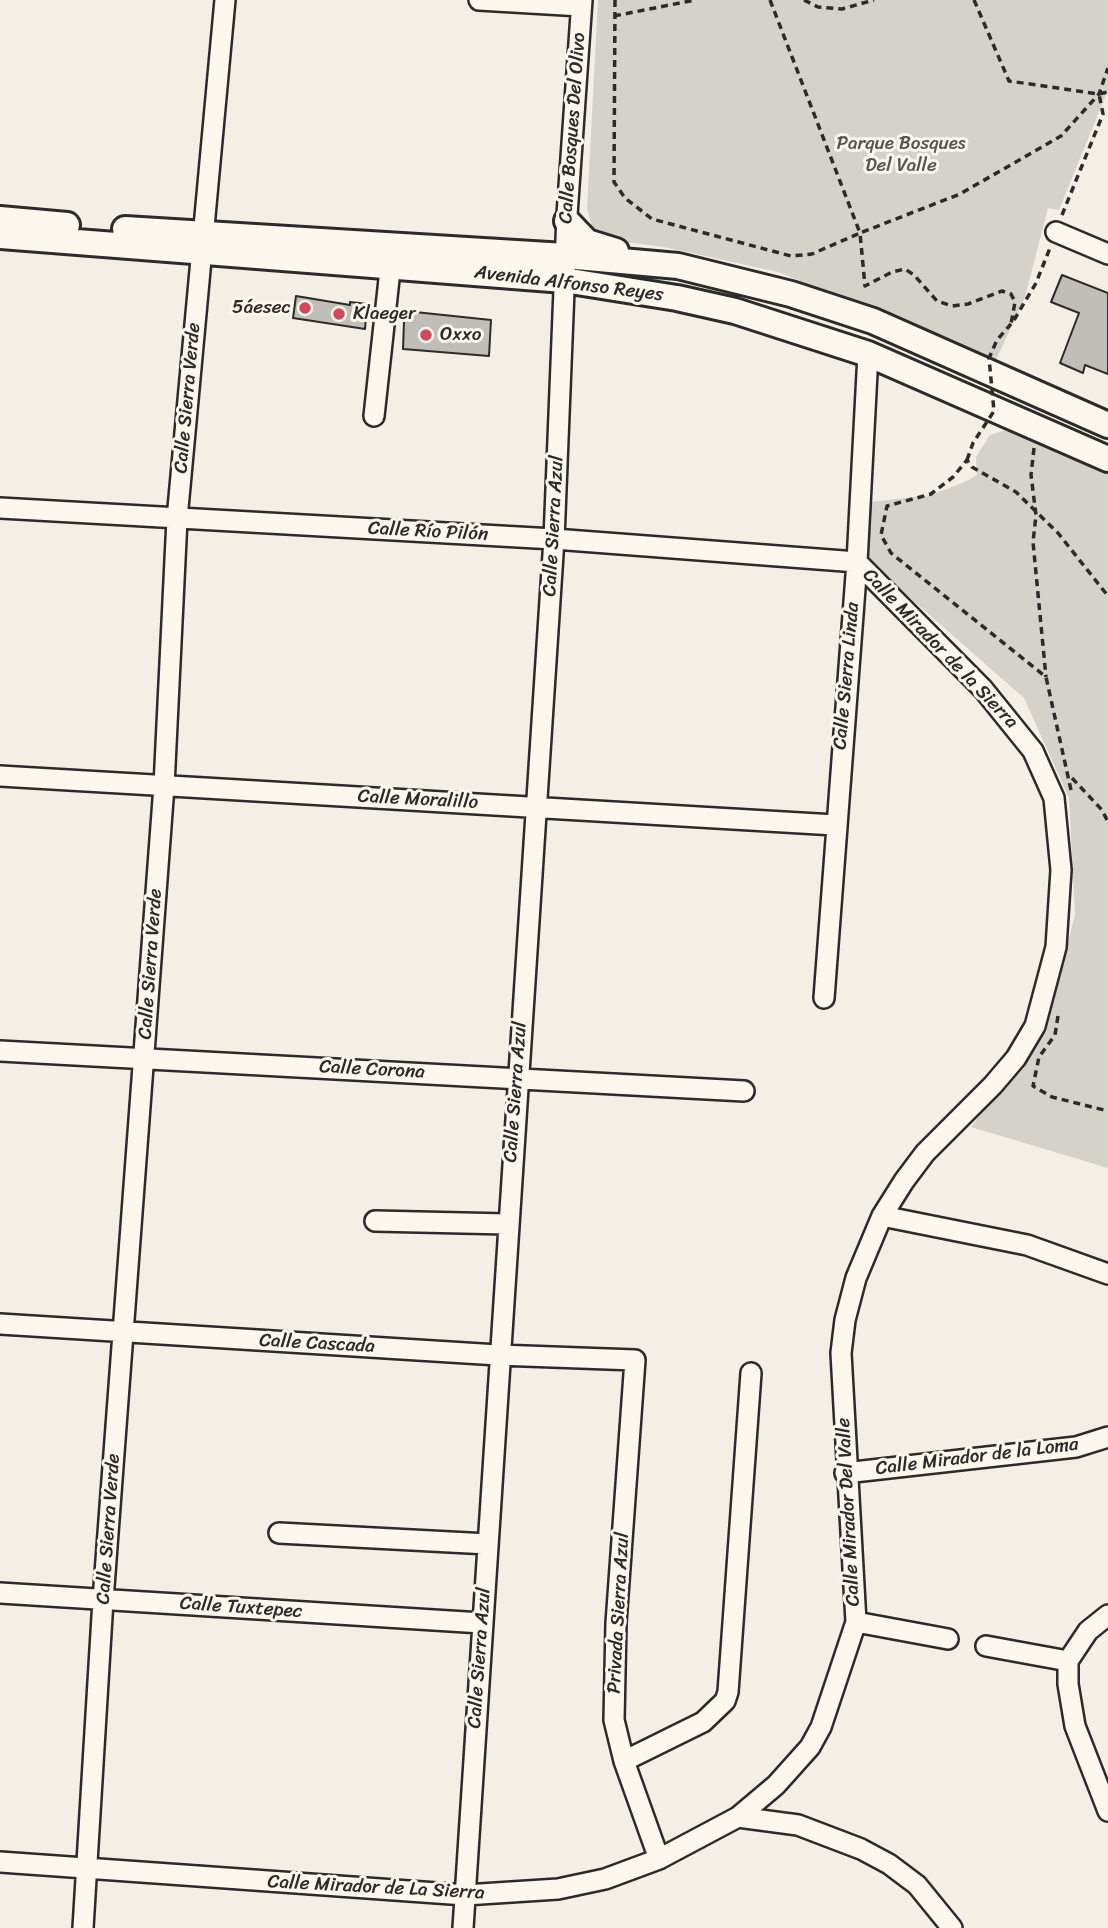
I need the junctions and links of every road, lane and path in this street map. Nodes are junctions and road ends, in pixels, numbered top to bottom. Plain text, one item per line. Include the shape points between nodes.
1 (225, 0) edge
2 (479, 0) edge
3 (615, 0) edge
4 (695, 0) edge
5 (770, 0) edge
6 (804, 0) edge
7 (874, 0) edge
8 (974, 0) edge
9 (582, 3) edge
10 (614, 16) junction
11 (1108, 68) edge
12 (1108, 92) edge
13 (1099, 94) junction
14 (0, 219) edge
15 (567, 221) junction
16 (1056, 232) junction
17 (860, 233) junction
18 (0, 236) edge
19 (202, 243) junction
20 (1108, 254) edge
21 (391, 257) junction
22 (678, 266) junction
23 (565, 268) junction
24 (1012, 324) junction
25 (868, 355) junction
26 (374, 415) dead end
27 (1108, 425) edge
28 (1037, 439) dead end
29 (1108, 459) edge
30 (967, 460) junction
31 (0, 508) edge
32 (1036, 515) junction
33 (177, 519) junction
34 (554, 539) junction
35 (857, 562) junction
36 (1108, 596) edge
37 (1046, 677) junction
38 (0, 776) edge
39 (1070, 777) junction
40 (164, 786) junction
41 (1071, 790) dead end
42 (536, 807) junction
43 (1108, 822) edge
44 (835, 825) junction
45 (824, 998) dead end
46 (1059, 1008) dead end
47 (0, 1051) edge
48 (144, 1059) junction
49 (517, 1077) junction
50 (744, 1091) dead end
51 (1108, 1111) edge
52 (882, 1216) junction
53 (375, 1221) dead end
54 (507, 1224) junction
55 (1108, 1274) edge
56 (0, 1324) edge
57 (124, 1334) junction
58 (498, 1355) junction
59 (635, 1360) joint
60 (751, 1373) dead end
61 (1108, 1437) edge
62 (845, 1473) junction
63 (279, 1533) dead end
64 (488, 1544) junction
65 (0, 1593) edge
66 (103, 1600) junction
67 (1108, 1615) edge
68 (856, 1622) junction
69 (482, 1623) junction
70 (948, 1639) dead end
71 (986, 1646) dead end
72 (1068, 1661) junction
73 (624, 1761) junction
74 (1108, 1811) edge
75 (738, 1817) junction
76 (659, 1859) junction
77 (0, 1862) edge
78 (87, 1869) junction
79 (465, 1895) junction
80 (83, 1928) edge
81 (463, 1928) edge
82 (952, 1928) edge

1 - 19 street, Calle Sierra Verde
2 - 9 street
3 - 10 path
4 - 10 path
5 - 17 path
6 - 7 path via 818,7 842,9
8 - 13 path via 1009,81
9 - 15 street, Calle Bosques Del Olivo
10 - 17 path via 614,182 625,198 652,219 791,256 812,254
11 - 13 path
12 - 13 path
13 - 16 path via 1103,114
13 - 17 path via 1061,136 1007,170 960,194
14 - 19 main road, Avenida Alfonso Reyes
15 - 22 main road via 587,242
15 - 23 street, Calle Bosques Del Olivo
16 - 20 street
16 - 24 path via 1036,283
17 - 24 path via 865,286 905,270 937,301 952,306 1002,291 1011,294 1015,302
18 - 19 main road, Avenida Alfonso Reyes
19 - 21 main road, Avenida Alfonso Reyes
19 - 33 street, Calle Sierra Verde
21 - 23 main road, Avenida Alfonso Reyes
21 - 26 street
22 - 23 main road, Avenida Alfonso Reyes
22 - 27 main road, Avenida Alfonso Reyes via 791,294 873,321
23 - 25 main road, Avenida Alfonso Reyes via 735,311
23 - 34 street, Calle Sierra Azul
24 - 30 path, bridge via 989,358 994,411
25 - 29 main road, Avenida Alfonso Reyes
25 - 35 street, Calle Sierra Linda
28 - 32 path via 1031,475
30 - 32 path via 1016,492
30 - 37 path via 931,494 887,506 881,535 891,553
31 - 33 street, Calle Río Pilón
32 - 36 path via 1058,533
32 - 37 path via 1033,542
33 - 34 street, Calle Río Pilón
33 - 40 street, Calle Sierra Verde
34 - 35 street, Calle Río Pilón
34 - 42 street, Calle Sierra Azul
35 - 44 street, Calle Sierra Linda
35 - 52 street, Calle Mirador de la Sierra via 1014,726 1045,773 1054,798 1061,870 1056,947 1035,1026 993,1086 925,1153
37 - 39 path
38 - 40 street, Calle Moralillo
39 - 41 path
39 - 43 path
40 - 42 street, Calle Moralillo
40 - 48 street, Calle Sierra Verde
42 - 44 street, Calle Moralillo
42 - 49 street, Calle Sierra Azul
44 - 45 street, Calle Sierra Linda
46 - 51 path via 1055,1035 1040,1057 1033,1086 1052,1097
47 - 48 street, Calle Corona
48 - 49 street, Calle Corona
48 - 57 street, Calle Sierra Verde
49 - 50 street, Calle Corona
49 - 54 street, Calle Sierra Azul
52 - 55 street via 1027,1245
52 - 62 street, Calle Mirador Del Valle via 856,1278 845,1320 841,1353
53 - 54 street
54 - 58 street, Calle Sierra Azul
56 - 57 street, Calle Cascada
57 - 58 street, Calle Cascada
57 - 66 street, Calle Sierra Verde
58 - 59 street, Calle Cascada
58 - 64 street, Calle Sierra Azul
59 - 73 street, Privada Sierra Azul via 612,1678 614,1720
60 - 73 street via 728,1692 703,1722
61 - 62 street, Calle Mirador de la Loma via 1076,1447
62 - 68 street, Calle Mirador Del Valle
63 - 64 street
64 - 69 street, Calle Sierra Azul
65 - 66 street, Calle Tuxtepec
66 - 69 street, Calle Tuxtepec
66 - 78 street, Calle Sierra Verde
67 - 72 street via 1088,1630
68 - 70 street
68 - 75 street, Calle Mirador Del Valle via 810,1747 776,1785
69 - 79 street, Calle Sierra Azul
71 - 72 street
72 - 74 street via 1072,1714
73 - 76 street, Privada Sierra Azul
75 - 76 street, Calle Mirador de La Sierra
75 - 82 street via 798,1825 861,1849 917,1885
76 - 79 street, Calle Mirador de La Sierra via 605,1879 558,1889
77 - 78 street, Calle Mirador de La Sierra
78 - 79 street, Calle Mirador de La Sierra
78 - 80 street, Calle Sierra Verde
79 - 81 street, Calle Sierra Azul

